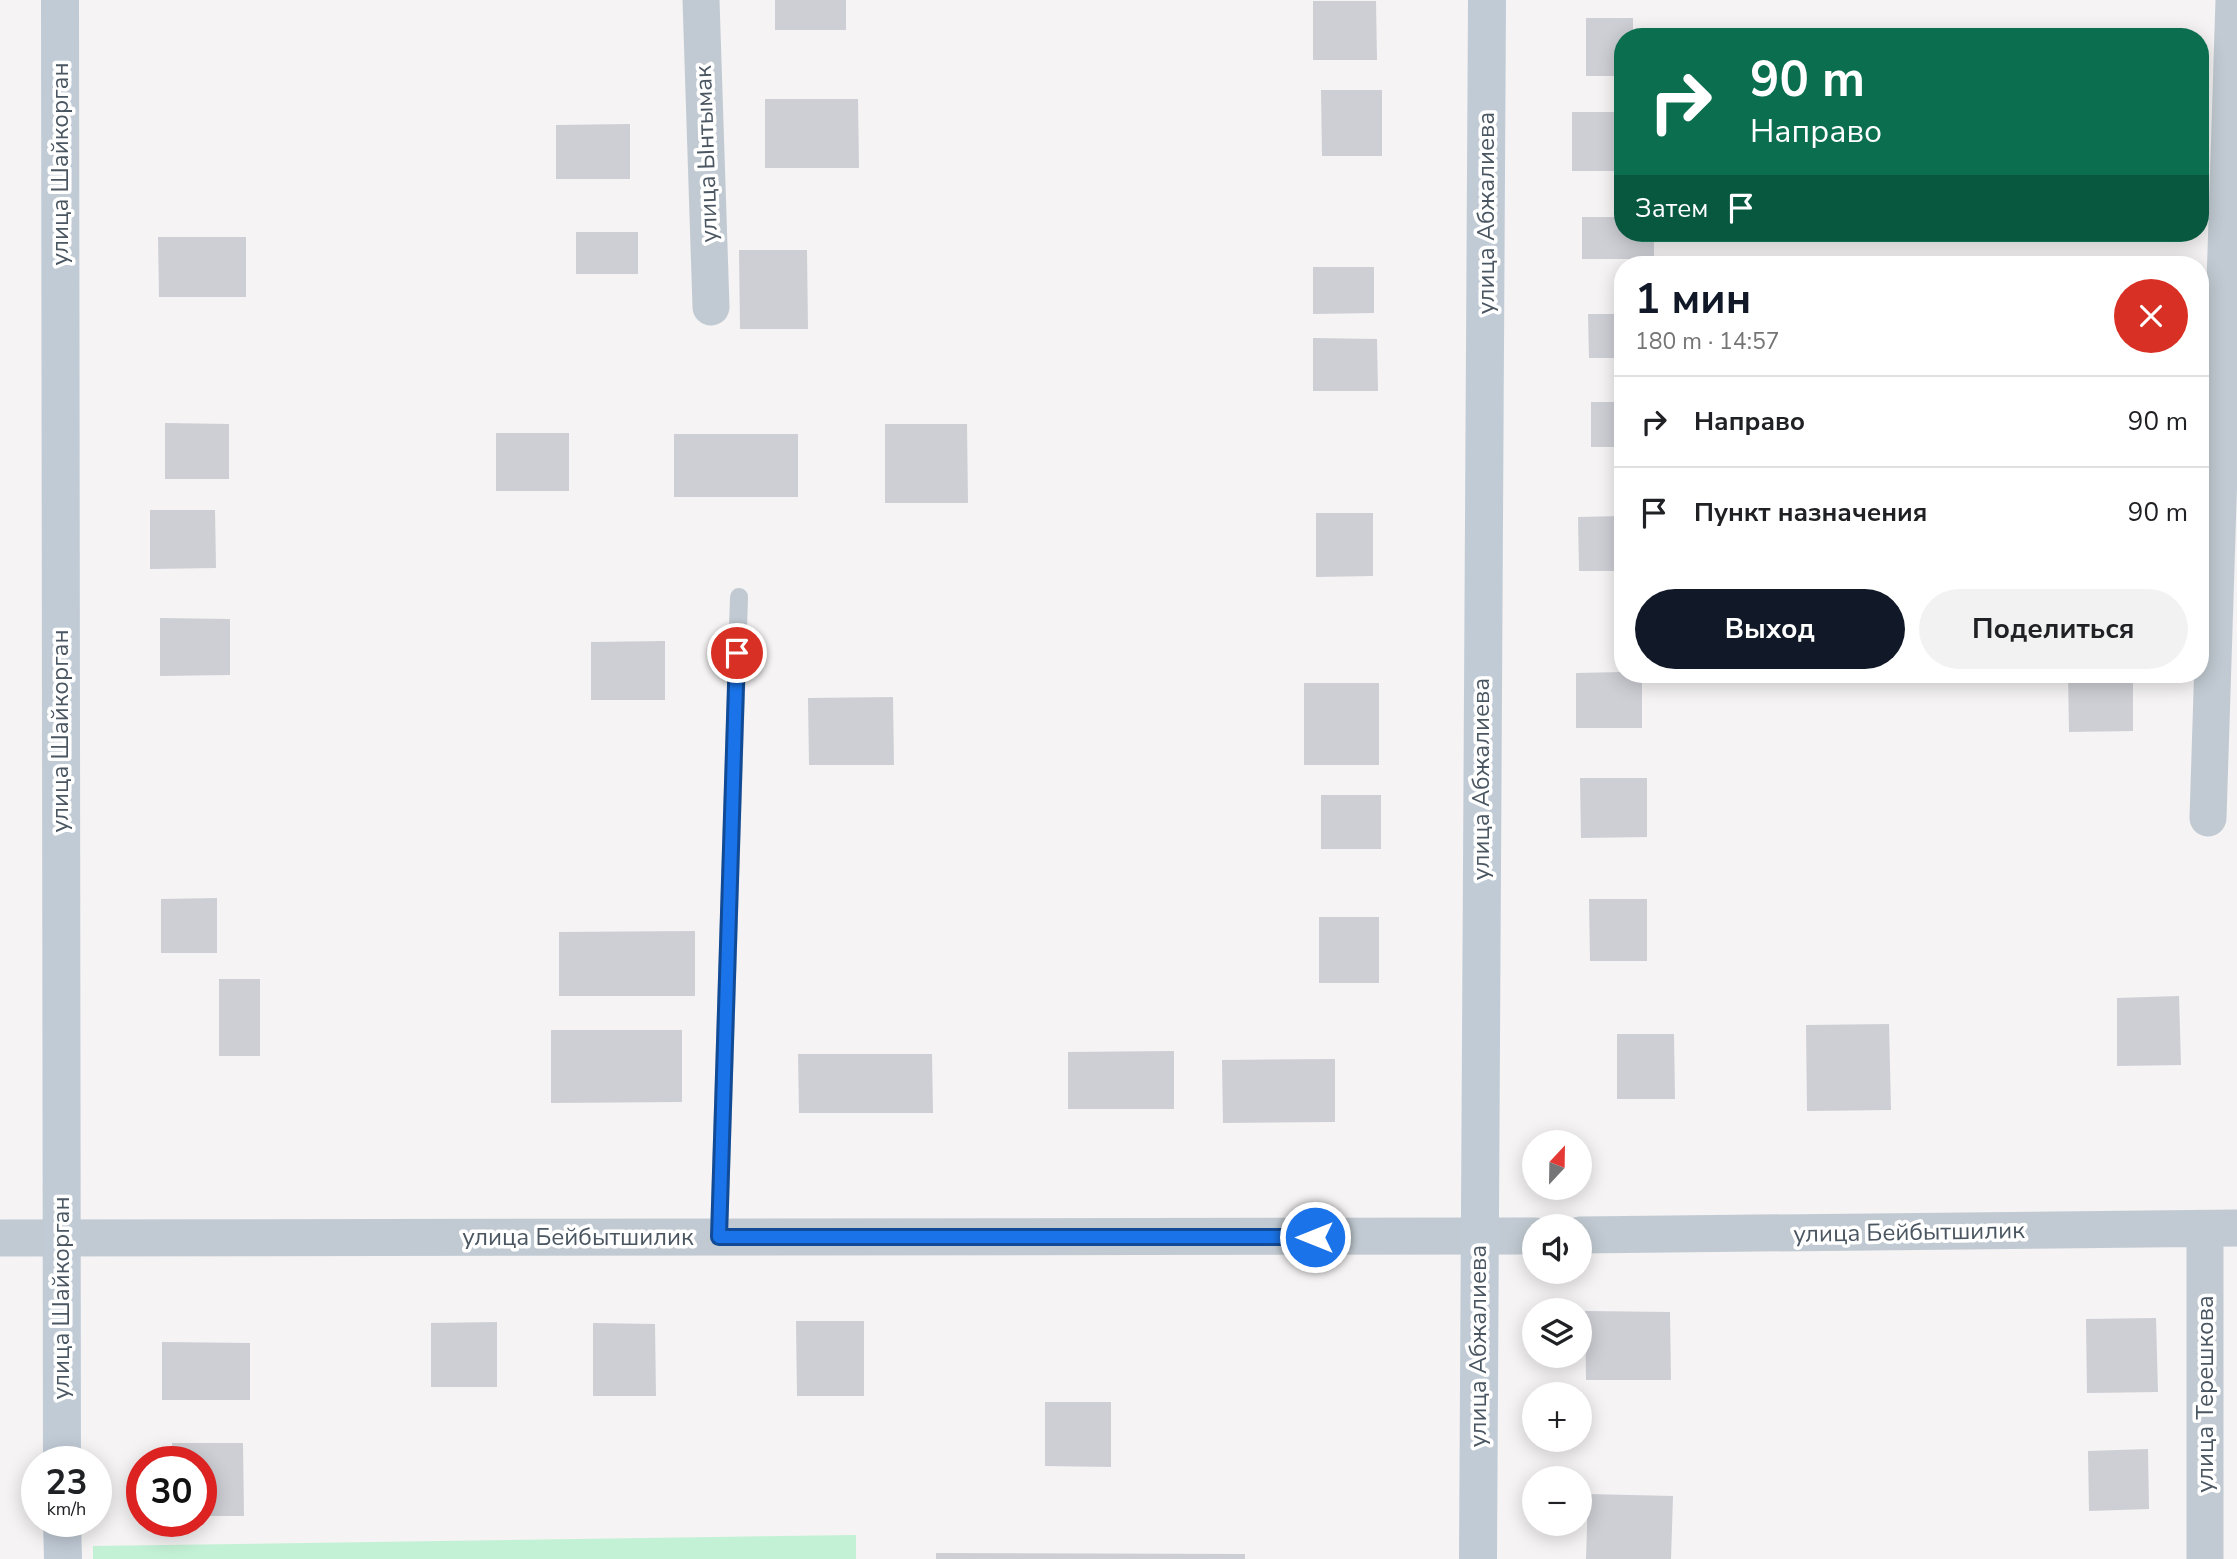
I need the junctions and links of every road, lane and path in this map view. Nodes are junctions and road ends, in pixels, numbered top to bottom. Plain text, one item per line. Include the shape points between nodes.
1 (60, 0) edge
2 (701, 0) edge
3 (1487, 0) edge
4 (2234, 0) edge
5 (710, 307) dead end
6 (739, 597) dead end
7 (2208, 818) dead end
8 (2221, 1229) edge
9 (1592, 1235) edge
10 (1478, 1236) junction
11 (1522, 1236) edge
12 (719, 1237) junction
13 (0, 1238) edge
14 (61, 1238) junction
15 (62, 1446) edge
16 (62, 1537) edge
17 (62, 1559) edge
18 (1478, 1559) edge
19 (2204, 1559) edge

1 - 14 street, улица Шайкорган
2 - 5 street, улица Ынтымак
3 - 10 street, улица Абжалиева
4 - 7 street
6 - 12 lane
8 - 9 street, улица Бейбытшилик
8 - 19 street, улица Терешкова
10 - 11 street, улица Бейбытшилик
10 - 12 street, улица Бейбытшилик
10 - 18 street, улица Абжалиева
12 - 14 street, улица Бейбытшилик
13 - 14 street, улица Бейбытшилик
14 - 15 street, улица Шайкорган
16 - 17 street

